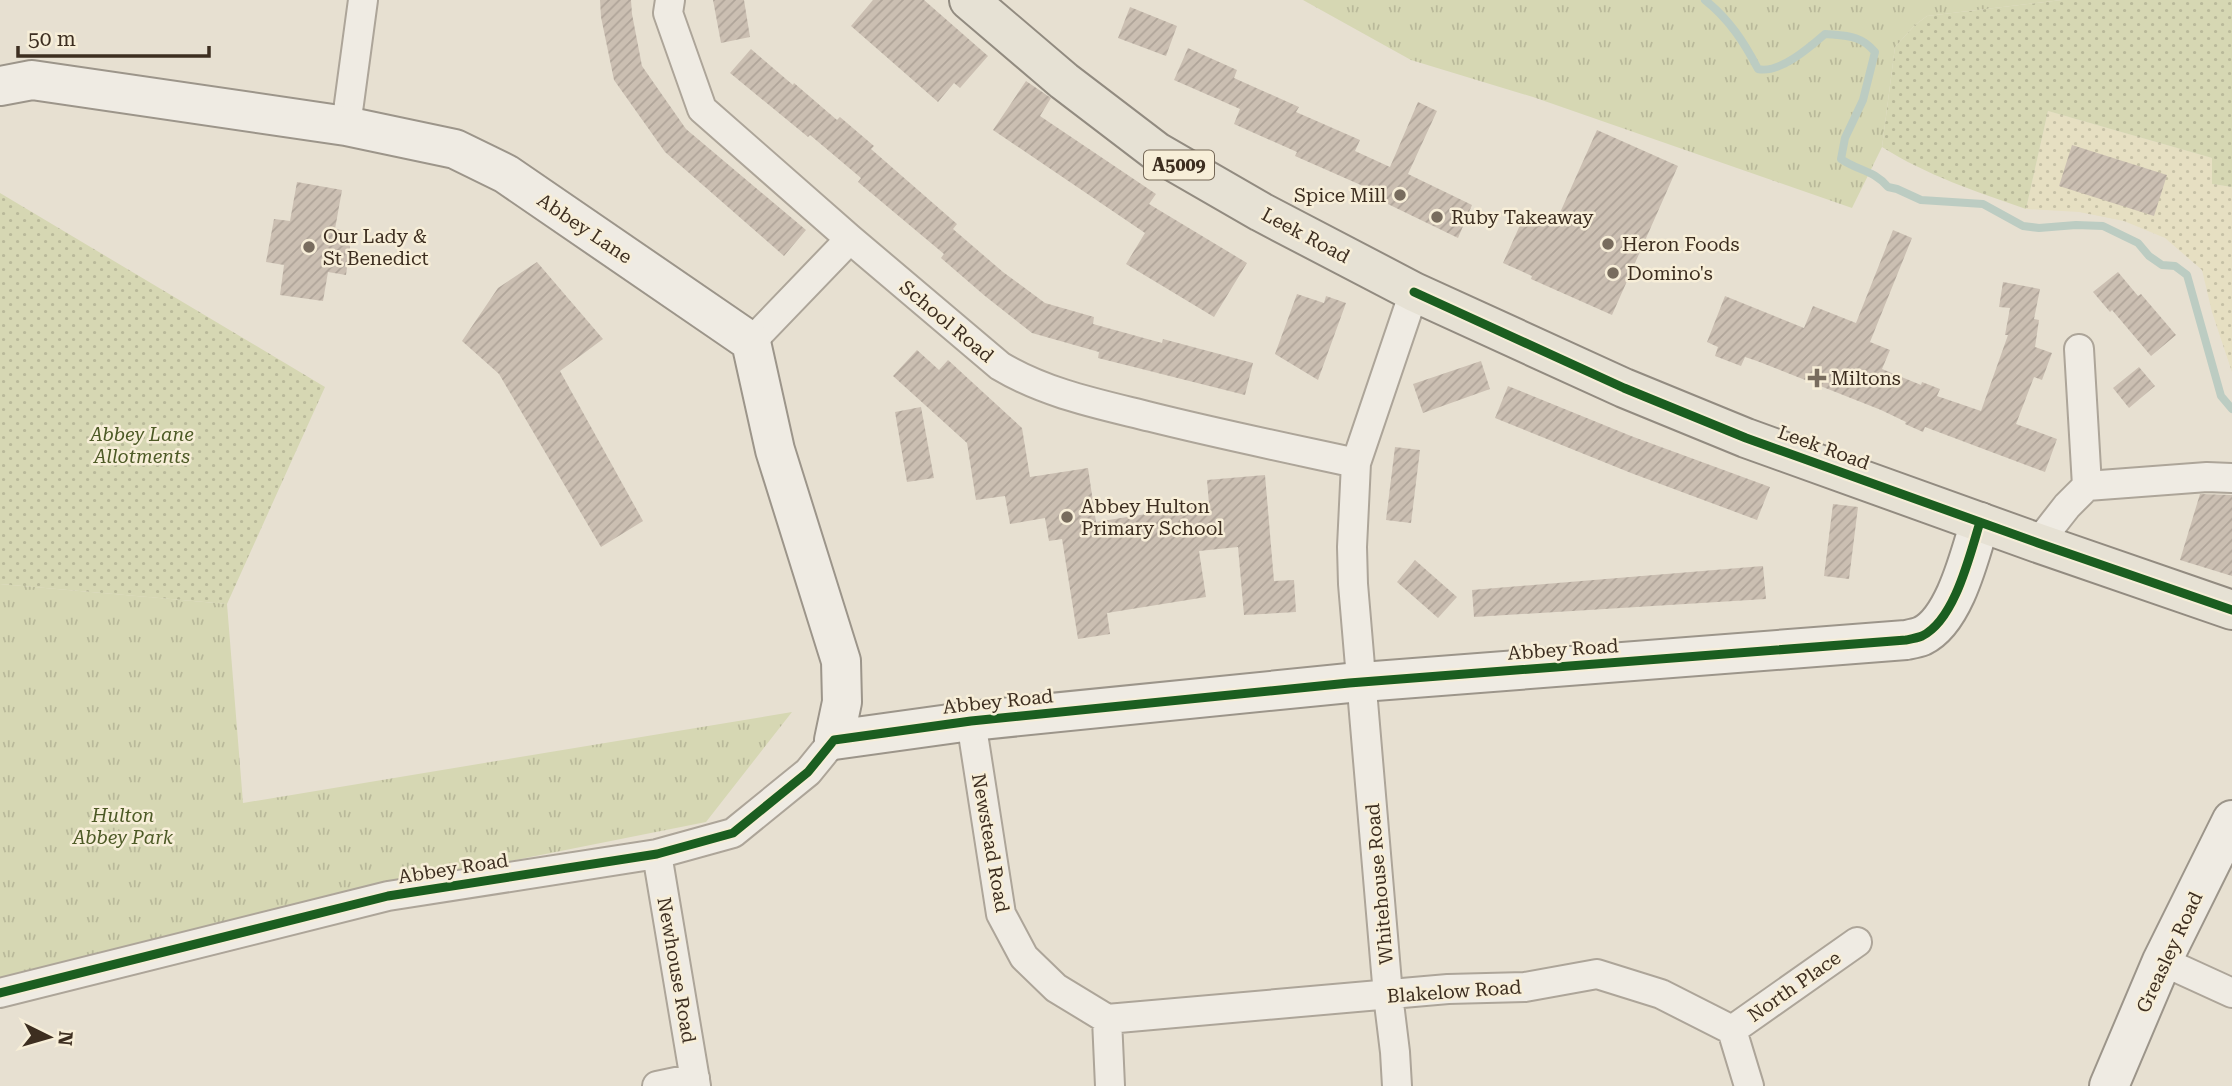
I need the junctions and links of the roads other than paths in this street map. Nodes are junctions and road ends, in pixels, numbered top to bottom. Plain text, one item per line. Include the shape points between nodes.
1 (363, 0) edge
2 (670, 0) edge
3 (969, 0) edge
4 (0, 86) edge
5 (346, 126) junction
6 (850, 239) junction
7 (1414, 292) junction
8 (751, 342) junction
9 (2080, 349) dead end
10 (1356, 463) junction
11 (2232, 478) edge
12 (2087, 486) junction
13 (1980, 522) junction
14 (2038, 543) junction
15 (2232, 610) edge
16 (1363, 682) junction
17 (971, 721) junction
18 (834, 740) junction
19 (2232, 820) edge
20 (657, 854) junction
21 (1857, 942) dead end
22 (2162, 961) junction
23 (0, 993) edge
24 (2232, 993) edge
25 (1388, 995) junction
26 (1107, 1019) junction
27 (1732, 1030) junction
28 (696, 1082) edge
29 (657, 1086) edge
30 (1110, 1086) edge
31 (1397, 1086) edge
32 (1749, 1086) edge
33 (2109, 1086) edge

1 - 5 street
2 - 6 street, School Road via 668,13 702,109
3 - 7 main road, Leek Road / A5009 via 1157,152
4 - 5 street, Abbey Lane via 32,80
5 - 8 street, Abbey Lane via 455,149 506,174
6 - 8 street
6 - 10 street, School Road via 1000,366 1023,380 1072,398
7 - 10 street
7 - 13 main road, Leek Road / A5009 via 1734,433
8 - 18 street via 775,450 841,661 842,702
9 - 12 street
10 - 16 street via 1353,584
11 - 12 street
12 - 14 street
13 - 14 main road, Leek Road / A5009
13 - 16 street, Abbey Road via 1953,601 1923,636
14 - 15 main road, Leek Road / A5009
16 - 17 street, Abbey Road
16 - 25 street, Whitehouse Road
17 - 18 street, Abbey Road
17 - 26 street, Newstead Road via 1001,914 1024,957 1056,988
18 - 20 street, Abbey Road via 808,772 733,833
19 - 22 street, Greasley Road
20 - 23 street, Abbey Road via 388,896
20 - 28 street, Newhouse Road
21 - 27 street, North Place
22 - 24 street
22 - 33 street, Greasley Road
25 - 26 street, Blakelow Road
25 - 27 street, Blakelow Road via 1525,987 1597,974 1661,994
25 - 31 street, Whitehouse Road
26 - 30 street
27 - 32 street
28 - 29 street

